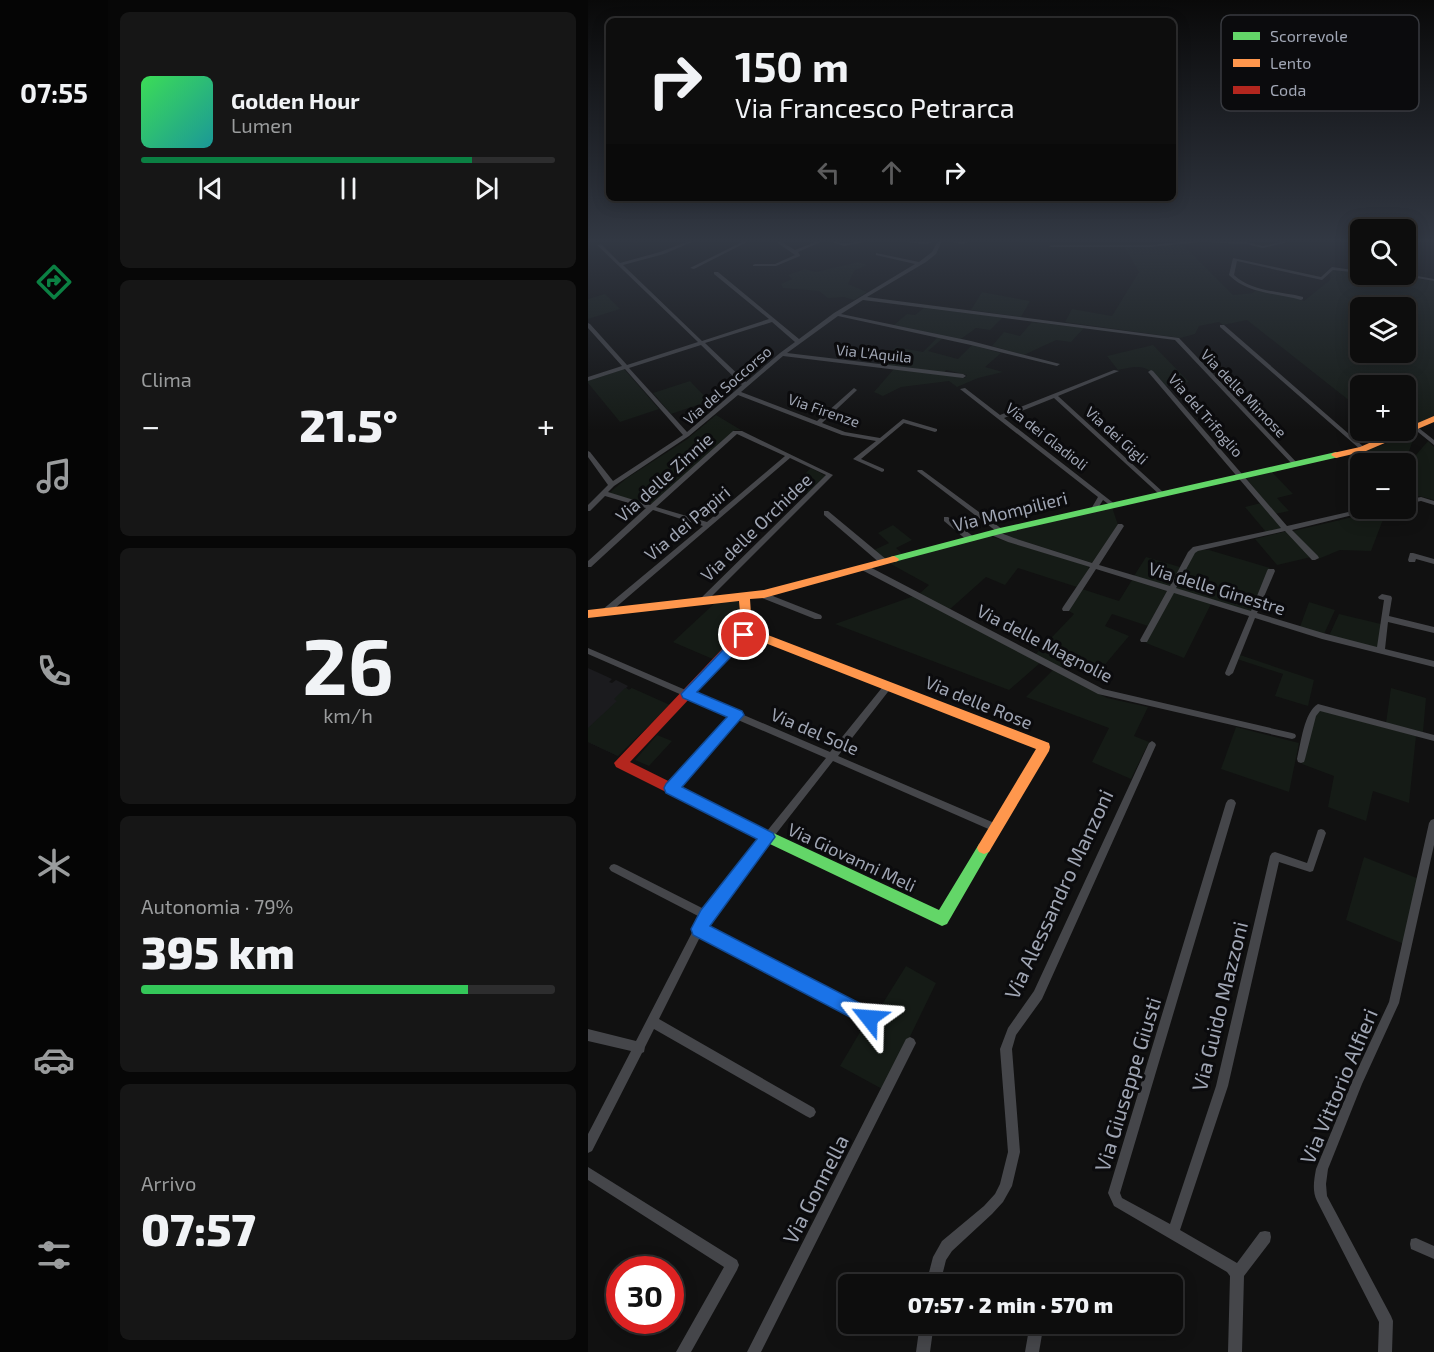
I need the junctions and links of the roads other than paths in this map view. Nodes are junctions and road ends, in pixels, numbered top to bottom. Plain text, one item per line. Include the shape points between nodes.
1 (662, 304) edge
2 (753, 304) edge
3 (852, 304) edge
4 (912, 304) edge
5 (836, 314) junction
6 (772, 320) junction
7 (588, 325) edge
8 (1222, 326) dead end
9 (799, 342) junction
10 (701, 343) junction
11 (782, 354) junction
12 (1057, 364) dead end
13 (626, 367) junction
14 (1116, 371) dead end
15 (1151, 372) dead end
16 (963, 376) dead end
17 (588, 379) edge
18 (746, 385) junction
19 (963, 388) dead end
20 (854, 390) dead end
21 (736, 393) junction
22 (1055, 396) junction
23 (1000, 417) junction
24 (1434, 419) edge
25 (818, 424) junction
26 (1416, 427) edge
27 (1416, 428) edge
28 (935, 430) dead end
29 (687, 435) junction
30 (881, 440) junction
31 (1382, 441) edge
32 (1434, 443) edge
33 (1363, 449) junction
34 (588, 453) edge
35 (788, 457) junction
36 (1295, 464) junction
37 (882, 470) dead end
38 (920, 471) dead end
39 (830, 475) joint
40 (1240, 476) junction
41 (612, 485) junction
42 (1154, 492) junction
43 (603, 493) junction
44 (1102, 496) junction
45 (1416, 500) edge
46 (1434, 503) edge
47 (1113, 505) junction
48 (651, 508) junction
49 (588, 509) edge
50 (1094, 509) junction
51 (826, 513) dead end
52 (1350, 514) edge
53 (946, 519) dead end
54 (708, 525) junction
55 (1120, 526) dead end
56 (1287, 529) junction
57 (997, 532) junction
58 (971, 538) junction
59 (1315, 558) dead end
60 (1412, 560) dead end
61 (884, 562) junction
62 (1434, 562) edge
63 (588, 565) edge
64 (1094, 566) junction
65 (863, 567) junction
66 (1271, 571) dead end
67 (1172, 589) junction
68 (760, 594) junction
69 (744, 597) junction
70 (1382, 597) dead end
71 (702, 600) junction
72 (1066, 609) dead end
73 (605, 612) junction
74 (588, 614) edge
75 (1253, 614) junction
76 (818, 617) dead end
77 (1385, 618) junction
78 (1434, 630) edge
79 (746, 631) junction
80 (1144, 640) dead end
81 (588, 651) edge
82 (1381, 651) junction
83 (1434, 664) edge
84 (1229, 673) dead end
85 (888, 686) junction
86 (687, 694) junction
87 (737, 715) junction
88 (1292, 736) dead end
89 (1434, 738) edge
90 (1152, 745) dead end
91 (832, 756) junction
92 (1301, 759) dead end
93 (671, 788) junction
94 (1232, 803) dead end
95 (1434, 823) edge
96 (996, 828) junction
97 (1321, 833) dead end
98 (768, 837) junction
99 (614, 868) dead end
100 (706, 915) junction
101 (942, 919) joint
102 (699, 929) junction
103 (869, 1018) dead end
104 (653, 1022) junction
105 (588, 1035) edge
106 (910, 1043) dead end
107 (640, 1048) junction
108 (810, 1112) dead end
109 (588, 1147) edge
110 (588, 1173) edge
111 (1173, 1233) junction
112 (1266, 1237) dead end
113 (1416, 1244) dead end
114 (1434, 1253) edge
115 (936, 1274) edge
116 (1237, 1274) junction
117 (925, 1334) edge
118 (1035, 1334) edge
119 (683, 1352) edge
120 (754, 1352) edge
121 (923, 1352) edge
122 (1032, 1352) edge
123 (1235, 1352) edge
124 (1385, 1352) edge

1 - 10 street
2 - 6 street
3 - 5 street, Via del Soccorso
4 - 36 street, Via delle Mimose via 1177,339
5 - 9 street, Via del Soccorso
5 - 12 street
6 - 9 street
6 - 10 street
7 - 13 street
8 - 33 street
9 - 11 street, Via del Soccorso
10 - 13 street
10 - 18 street
11 - 16 street, Via L'Aquila
11 - 18 street, Via del Soccorso
13 - 17 street
13 - 29 street
14 - 22 street
15 - 40 street, Via del Trifoglio
18 - 21 street, Via del Soccorso
19 - 23 street, Via dei Gladioli
20 - 25 street
21 - 25 street, Via Firenze
21 - 29 street, Via del Soccorso
22 - 23 street
22 - 42 street, Via dei Gigli
23 - 44 street, Via dei Gladioli
24 - 26 street, Via Mompilieri
25 - 30 street, Via Firenze via 844,434
27 - 32 street
28 - 30 street via 903,421
29 - 41 street, Via del Soccorso
30 - 37 street, Via Firenze via 856,459
31 - 33 street, Via Mompilieri
33 - 36 street, Via Mompilieri
34 - 41 street
35 - 39 street, Via delle Zinnie
35 - 48 street, Via delle Zinnie via 735,432
35 - 54 street, Via dei Papiri
36 - 40 street, Via Mompilieri
38 - 57 street, Via delle Ginestre
39 - 71 street, Via delle Orchidee
40 - 42 street, Via Mompilieri
40 - 56 street
41 - 43 street, Via del Soccorso
42 - 47 street, Via Mompilieri
43 - 48 street
43 - 49 street, Via del Soccorso
44 - 47 street, Via dei Gladioli
44 - 50 street
45 - 46 street
47 - 50 street, Via Mompilieri
48 - 54 street
48 - 63 street, Via delle Zinnie
50 - 57 street, Via Mompilieri
51 - 61 street
52 - 56 street
53 - 58 street
54 - 73 street, Via dei Papiri
55 - 64 street
56 - 59 street
56 - 67 street via 1196,549
57 - 58 street, Via Mompilieri
57 - 64 street, Via delle Ginestre
58 - 61 street, Via Mompilieri
60 - 62 street via 1413,555
61 - 65 street, Via Mompilieri
64 - 67 street, Via delle Ginestre
64 - 72 street
65 - 68 street, Via Mompilieri
65 - 88 street, Via delle Magnolie via 1108,695
66 - 75 street
67 - 75 street, Via delle Ginestre
67 - 80 street
68 - 69 street, Via Mompilieri
68 - 76 street
69 - 71 street, Via Mompilieri
69 - 79 street
70 - 77 street via 1388,598
71 - 73 street, Via Mompilieri
73 - 74 street, Via Mompilieri
75 - 82 street, Via delle Ginestre
75 - 84 street
77 - 78 street
77 - 82 street
79 - 85 street, Via delle Rose
79 - 86 street, Via Giovanni Meli
81 - 86 street, Via del Sole
82 - 83 street, Via delle Ginestre
85 - 91 street
85 - 96 street, Via delle Rose via 1044,747
86 - 87 street, Via del Sole
86 - 93 street, Via Giovanni Meli via 621,763
87 - 91 street, Via del Sole
87 - 93 street
89 - 92 street via 1318,707 1312,715
90 - 115 street, Via Alessandro Manzoni via 1038,995 1012,1032 1006,1049 1014,1152 1006,1186 988,1210 947,1246
91 - 96 street, Via del Sole
91 - 98 street
93 - 98 street, Via Giovanni Meli
94 - 111 street, Via Giuseppe Giusti via 1114,1193 1118,1202
95 - 124 street, Via Vittorio Alfieri via 1394,1003 1358,1081 1320,1184 1321,1197 1386,1322
96 - 101 street, Via delle Rose
97 - 111 street, Via Guido Mazzoni via 1310,868 1275,856 1222,1086
98 - 100 street
98 - 101 street, Via Giovanni Meli
99 - 100 street
100 - 102 street
102 - 103 street
102 - 104 street
104 - 107 street
104 - 108 street
105 - 107 street
106 - 120 street, Via Gonnella
107 - 109 street
110 - 119 street via 732,1265
111 - 116 street, Via Giuseppe Giusti via 1232,1267
112 - 116 street
113 - 114 street
116 - 123 street
117 - 121 street
118 - 122 street

